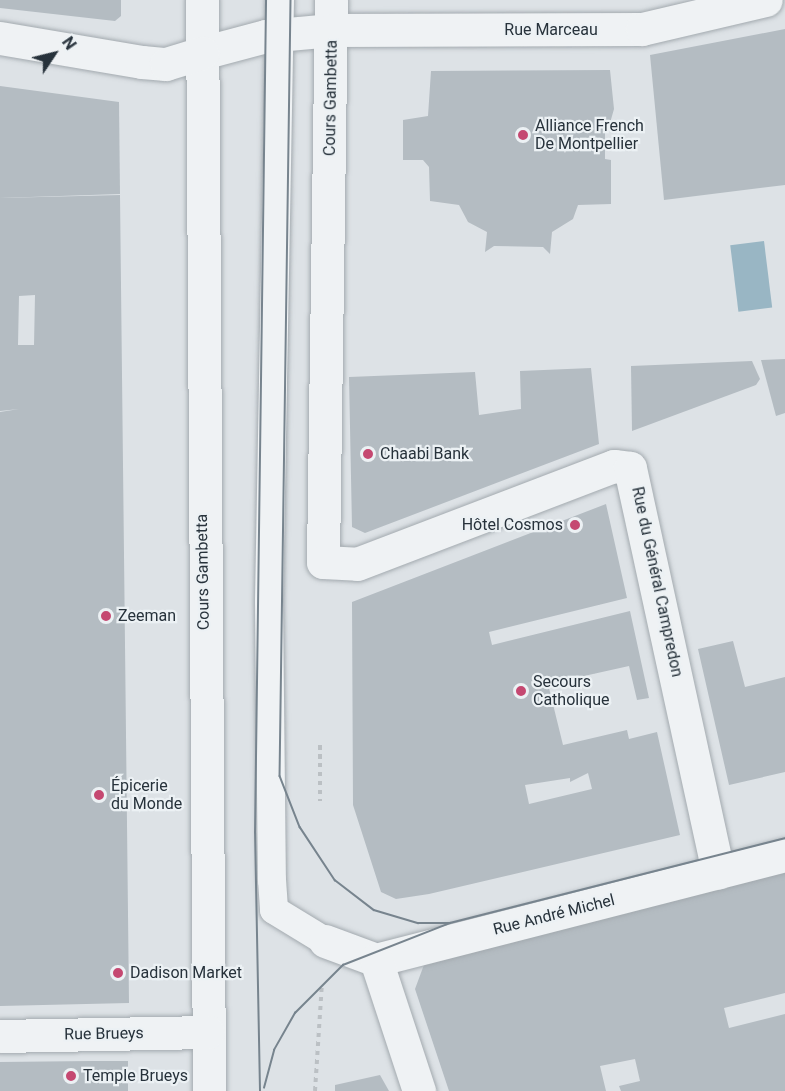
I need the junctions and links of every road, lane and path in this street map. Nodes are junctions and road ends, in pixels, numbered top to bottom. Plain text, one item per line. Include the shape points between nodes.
1 (202, 0) edge
2 (280, 0) edge
3 (766, 0) edge
4 (331, 15) edge
5 (279, 36) junction
6 (0, 38) edge
7 (202, 53) junction
8 (323, 562) joint
9 (320, 745) dead end
10 (320, 801) dead end
11 (785, 855) edge
12 (718, 873) junction
13 (325, 941) junction
14 (376, 960) junction
15 (208, 1032) junction
16 (0, 1036) edge
17 (209, 1091) edge
18 (315, 1091) edge
19 (419, 1091) edge

1 - 7 street, Cours Gambetta
2 - 5 lane
3 - 4 street, Rue Marceau via 642,29
4 - 5 street, Cours Gambetta
4 - 8 street, Cours Gambetta
5 - 7 street, Cours Gambetta
5 - 13 lane via 269,602 272,880 274,910
6 - 7 street via 166,64
7 - 15 street, Cours Gambetta
8 - 12 street, Rue du Général Campredon via 357,564 614,466 630,468
9 - 10 path
11 - 12 street, Rue André Michel
12 - 14 street, Rue André Michel
13 - 14 street
13 - 18 path
14 - 19 street
15 - 16 street, Rue Brueys
15 - 17 street, Cours Gambetta

